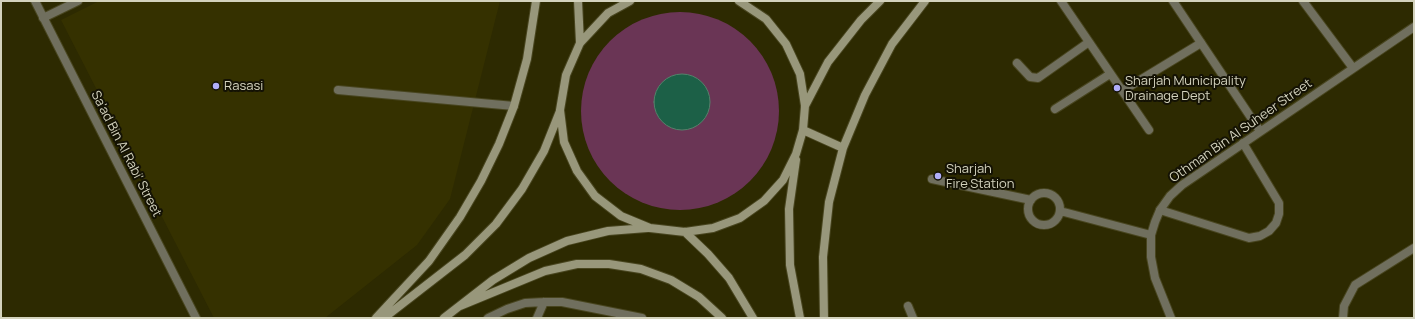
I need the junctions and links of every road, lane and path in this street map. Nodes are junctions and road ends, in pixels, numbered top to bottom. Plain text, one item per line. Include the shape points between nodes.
1 (35, 1) edge
2 (78, 1) edge
3 (536, 1) edge
4 (578, 1) edge
5 (630, 1) edge
6 (739, 1) edge
7 (880, 1) edge
8 (924, 1) edge
9 (1061, 1) edge
10 (1173, 1) edge
11 (1303, 1) edge
12 (43, 18) junction
13 (1414, 27) edge
14 (1089, 42) junction
15 (580, 43) junction
16 (1201, 43) junction
17 (1017, 63) dead end
18 (1353, 68) junction
19 (1110, 74) junction
20 (338, 90) dead end
21 (1122, 90) junction
22 (514, 106) junction
23 (805, 106) junction
24 (1056, 109) dead end
25 (560, 110) junction
26 (803, 130) junction
27 (1149, 130) dead end
28 (1260, 131) junction
29 (1243, 143) junction
30 (842, 148) junction
31 (796, 154) junction
32 (932, 179) dead end
33 (1031, 200) junction
34 (1160, 210) junction
35 (1060, 211) junction
36 (650, 228) junction
37 (685, 232) junction
38 (1151, 235) junction
39 (1414, 248) edge
40 (544, 302) junction
41 (460, 306) junction
42 (908, 306) dead end
43 (196, 318) edge
44 (376, 318) edge
45 (384, 318) edge
46 (444, 318) edge
47 (488, 318) edge
48 (537, 318) edge
49 (642, 318) edge
50 (722, 318) edge
51 (753, 318) edge
52 (800, 318) edge
53 (824, 318) edge
54 (913, 318) edge
55 (1171, 318) edge
56 (1343, 318) edge

1 - 12 street, Sa'ad Bin Al Rabi' Street
2 - 12 street
3 - 22 main road via 527,59
4 - 15 main road
5 - 15 main road via 608,14
6 - 23 main road via 766,19 786,44 800,74
7 - 23 main road via 861,20 828,62
8 - 30 main road via 892,44 865,95
9 - 14 street
10 - 16 street
11 - 18 street
12 - 43 street, Sa'ad Bin Al Rabi' Street
13 - 18 street, Othman Bin Al Suheer Street
14 - 17 street via 1038,78 1030,77
14 - 19 street
15 - 25 main road via 566,75
16 - 21 street
16 - 28 street
18 - 28 street, Othman Bin Al Suheer Street
19 - 21 street
19 - 24 street
20 - 22 street
21 - 27 street
22 - 44 main road via 481,182 460,217 429,261
23 - 26 main road
25 - 36 main road via 564,142 586,184 620,216
25 - 45 main road via 544,151 522,189 496,224 465,255
26 - 30 main road
26 - 31 main road
28 - 29 street, Othman Bin Al Suheer Street
29 - 34 street, Othman Bin Al Suheer Street via 1182,185
29 - 34 street via 1279,203 1276,223 1269,232 1249,238
30 - 53 main road via 829,202 823,257
31 - 37 main road via 783,180 764,201 740,218 713,228
31 - 52 main road via 789,209 790,265
32 - 33 street
33 - 35 street via 1043,192 1050,194 1060,204
33 - 35 street via 1028,206 1029,214 1038,224 1052,223 1058,218
34 - 38 street, Othman Bin Al Suheer Street
35 - 38 street
36 - 37 main road
36 - 41 main road via 608,231 567,241 529,258 493,280
37 - 51 main road via 729,278
38 - 55 street, Othman Bin Al Suheer Street via 1151,257 1155,278
39 - 56 street via 1355,285 1344,306
40 - 47 street via 525,303
40 - 48 street
40 - 49 street via 562,302
41 - 46 main road
41 - 50 main road via 545,271 577,264 609,264 641,269 672,280 699,297
42 - 54 street

